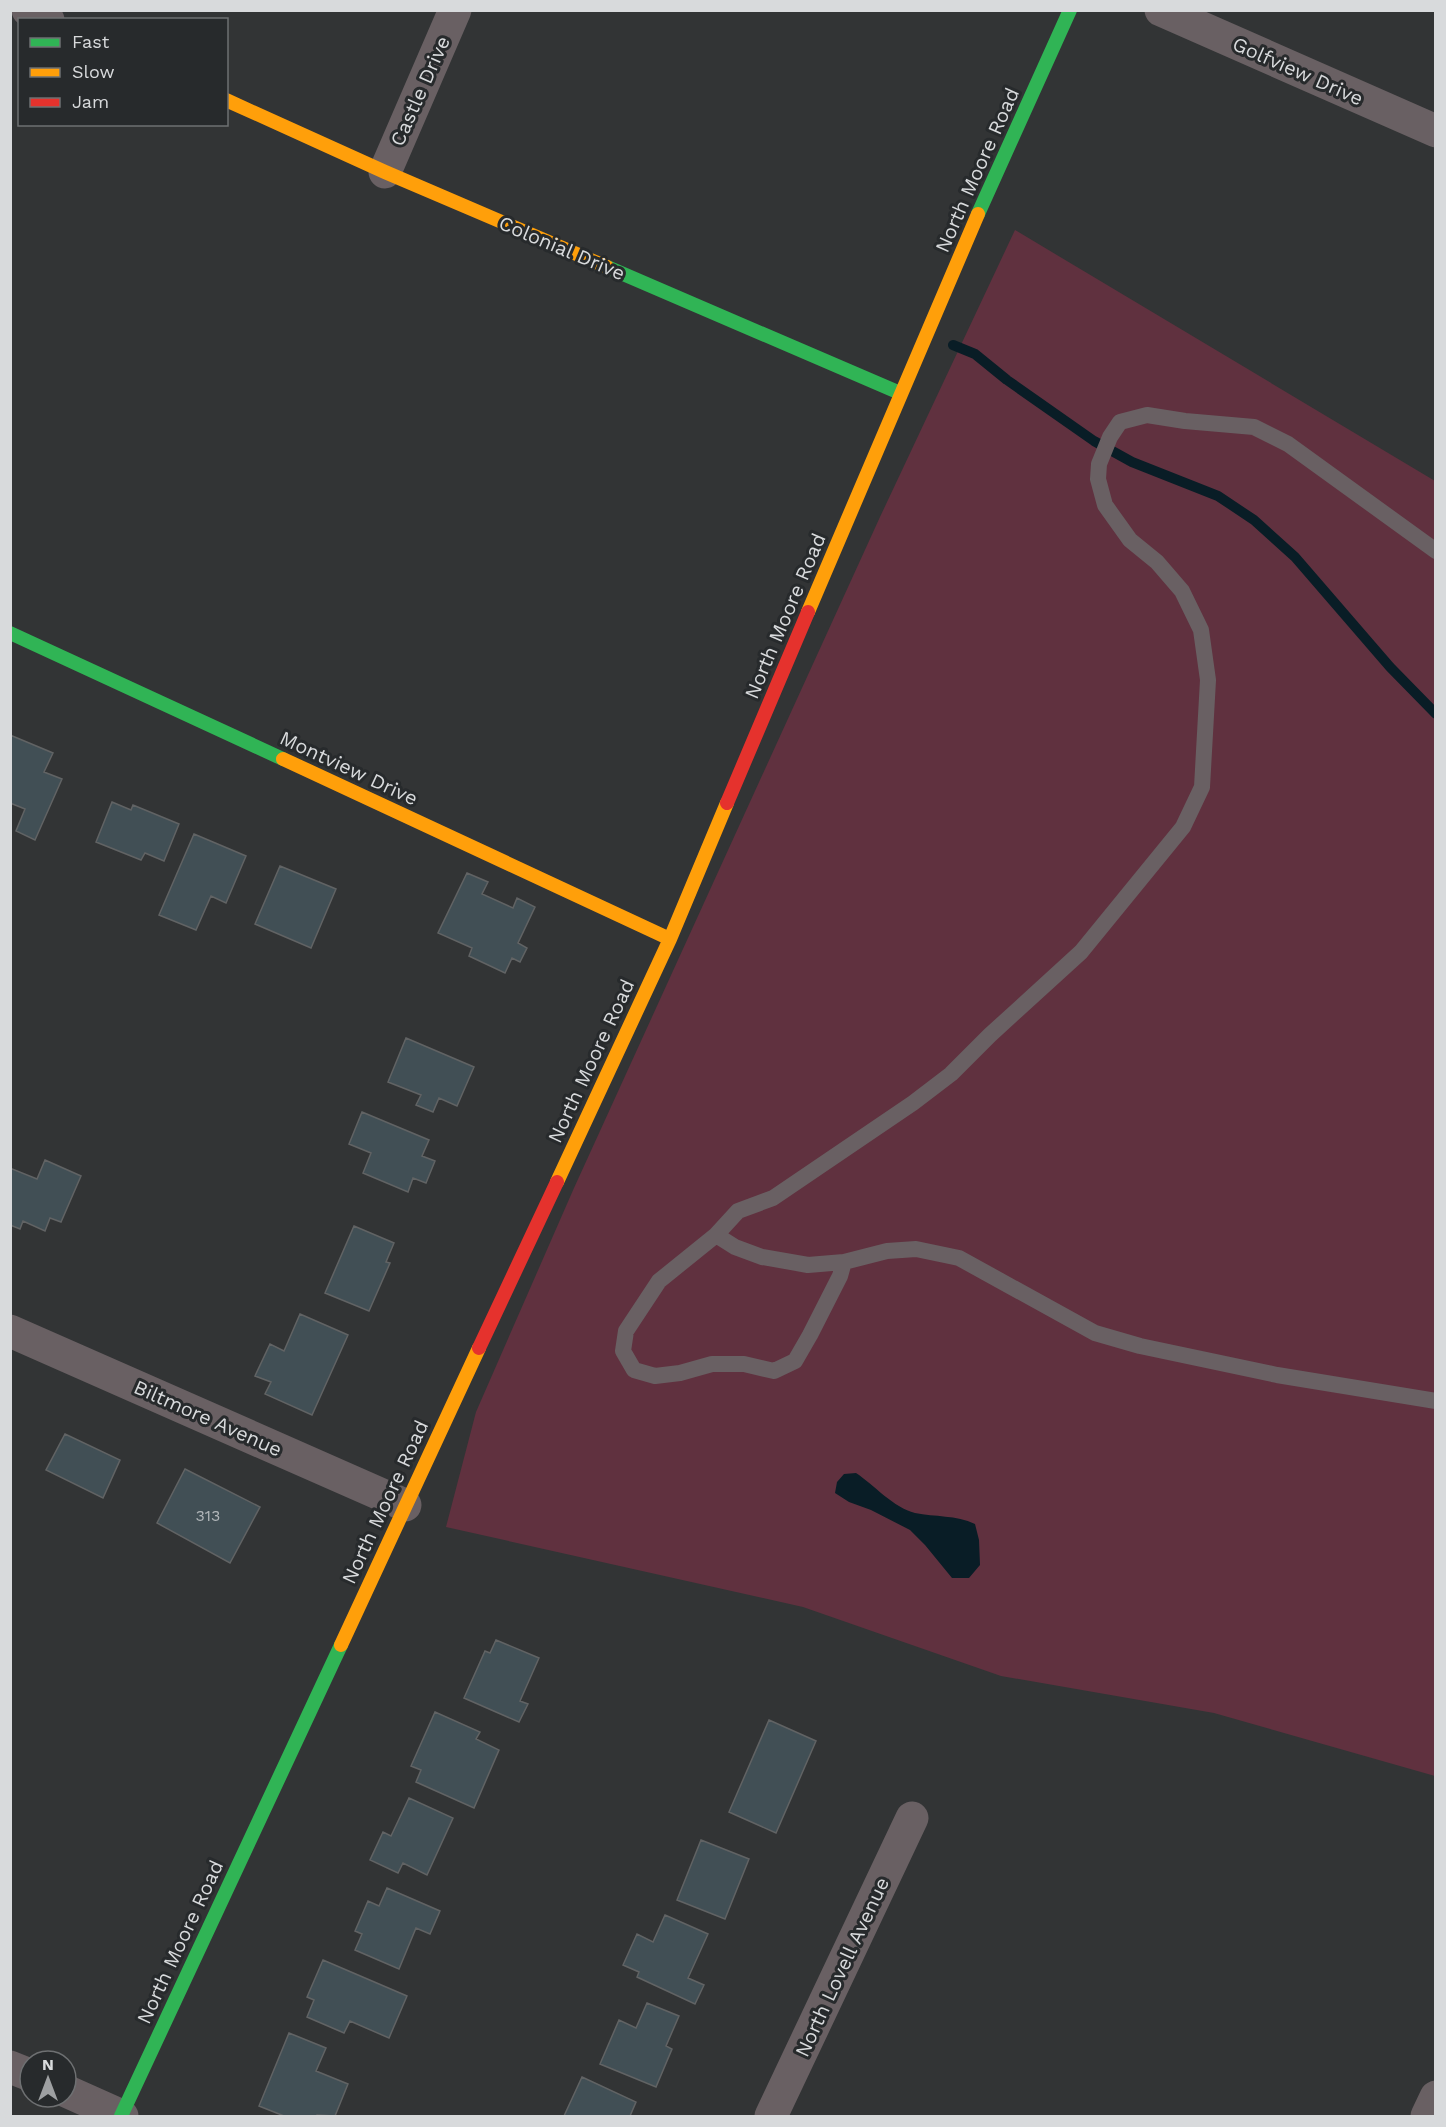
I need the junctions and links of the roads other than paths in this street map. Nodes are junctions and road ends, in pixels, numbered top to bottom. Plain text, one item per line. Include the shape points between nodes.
1 (28, 10) edge
2 (455, 10) edge
3 (1070, 10) edge
4 (1161, 10) edge
5 (44, 18) edge
6 (228, 101) edge
7 (1436, 131) edge
8 (385, 172) junction
9 (900, 393) junction
10 (1436, 551) edge
11 (10, 633) edge
12 (670, 939) junction
13 (716, 1235) junction
14 (844, 1262) junction
15 (10, 1331) edge
16 (1436, 1401) edge
17 (405, 1505) junction
18 (912, 1818) dead end
19 (78, 2096) edge
20 (1436, 2097) edge
21 (121, 2116) edge
22 (771, 2116) edge
23 (1427, 2116) edge

1 - 5 street
2 - 8 street, Castle Drive
3 - 9 main road, North Moore Road
4 - 7 street, Golfview Drive
6 - 8 main road, Colonial Drive
8 - 9 main road, Colonial Drive
9 - 12 main road, North Moore Road
10 - 13 lane via 1288,444 1254,427 1147,415 1120,422 1099,464 1098,479 1105,505 1130,540 1182,591 1201,630 1208,680 1202,787 1183,827 1082,952 951,1074 773,1198 738,1211
11 - 12 main road, Montview Drive
12 - 17 main road, North Moore Road
13 - 14 lane via 762,1257 808,1265
13 - 14 lane via 659,1281 639,1309 626,1331 623,1351 634,1370 655,1376 712,1364 744,1364 774,1371 795,1361
14 - 16 lane via 887,1251 916,1249 959,1258 1095,1333 1266,1373
15 - 17 street, Biltmore Avenue
17 - 21 main road, North Moore Road
18 - 22 street, North Lovell Avenue
19 - 21 street
20 - 23 street

